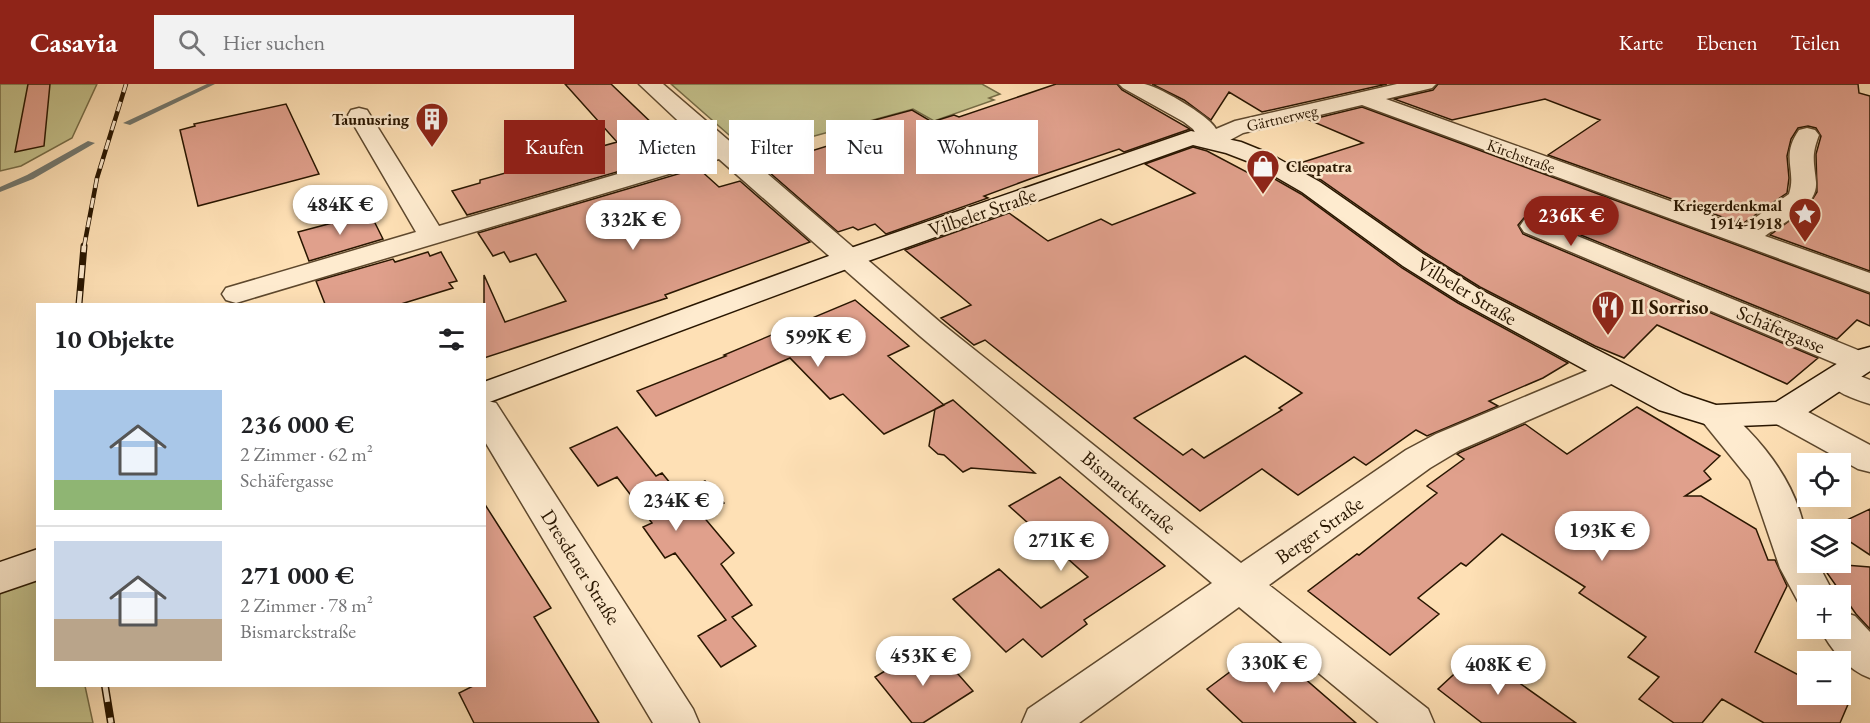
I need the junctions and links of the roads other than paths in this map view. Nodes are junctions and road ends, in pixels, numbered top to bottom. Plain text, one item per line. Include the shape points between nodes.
1 (650, 84) edge
2 (1130, 84) edge
3 (1425, 84) edge
4 (1365, 99) junction
5 (359, 115) dead end
6 (1807, 135) dead end
7 (1211, 141) junction
8 (724, 150) junction
9 (1533, 226) dead end
10 (432, 236) junction
11 (1746, 237) junction
12 (848, 259) junction
13 (1870, 283) edge
14 (236, 294) dead end
15 (1612, 372) junction
16 (1861, 373) edge
17 (486, 393) edge
18 (1783, 413) junction
19 (486, 414) edge
20 (1714, 416) junction
21 (1870, 460) edge
22 (36, 565) edge
23 (0, 579) edge
24 (1241, 585) junction
25 (1809, 585) edge
26 (1850, 639) edge
27 (1870, 660) edge
28 (677, 723) edge
29 (1044, 723) edge
30 (1412, 723) edge

1 - 8 street
2 - 7 street via 1192,117 1203,125
3 - 4 street, Gärtnerweg
4 - 7 street, Gärtnerweg via 1235,128
4 - 11 street, Kirchstraße
5 - 10 street
6 - 11 street via 1800,154 1803,193
7 - 12 street, Vilbeler Straße via 1191,138
7 - 15 street, Vilbeler Straße via 1260,158 1311,187 1441,278
8 - 10 street
8 - 12 street
9 - 16 street, Schäfergasse
10 - 14 street
11 - 13 street, Kirchstraße
12 - 17 street, Vilbeler Straße
12 - 24 street, Bismarckstraße
15 - 20 street, Vilbeler Straße via 1671,402
15 - 24 street, Berger Straße via 1432,451
16 - 18 street
18 - 20 street
18 - 21 street
19 - 28 street, Dresdener Straße
20 - 25 street via 1769,481 1799,568
22 - 23 street
24 - 29 street, Berger Straße
24 - 30 street, Bismarckstraße
26 - 27 street

